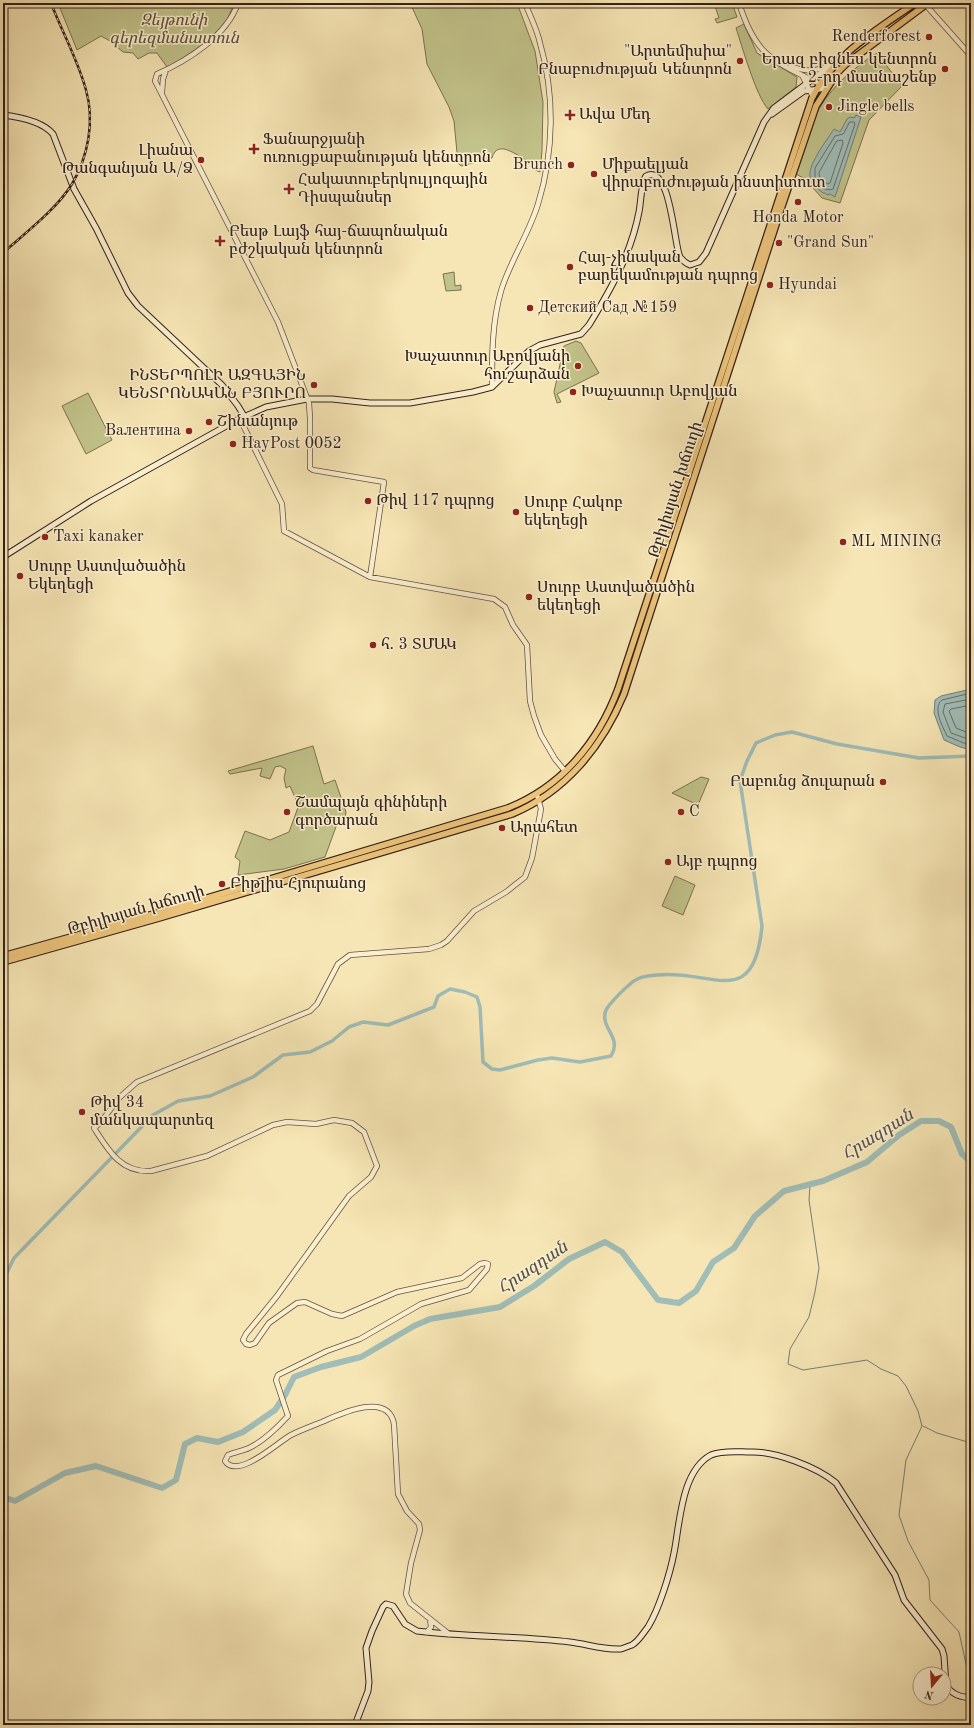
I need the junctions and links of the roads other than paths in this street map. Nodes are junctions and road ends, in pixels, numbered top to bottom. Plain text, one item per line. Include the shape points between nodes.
1 (238, 3) edge
2 (526, 3) edge
3 (740, 3) edge
4 (915, 3) edge
5 (927, 3) edge
6 (878, 30) junction
7 (883, 36) junction
8 (971, 52) edge
9 (971, 56) edge
10 (841, 58) junction
11 (846, 64) junction
12 (828, 66) junction
13 (166, 70) junction
14 (802, 76) junction
15 (812, 80) junction
16 (818, 86) junction
17 (805, 88) junction
18 (827, 88) junction
19 (162, 92) junction
20 (813, 97) junction
21 (3, 116) edge
22 (777, 211) junction
23 (492, 386) junction
24 (307, 399) junction
25 (242, 417) junction
26 (671, 538) junction
27 (3, 558) edge
28 (370, 577) junction
29 (566, 771) junction
30 (537, 795) junction
31 (540, 801) junction
32 (3, 956) edge
33 (3, 962) edge
34 (430, 1619) junction
35 (427, 1632) junction
36 (449, 1634) junction
37 (971, 1698) edge
38 (355, 1725) edge

1 - 13 street via 228,22 205,46
2 - 23 street via 540,42 550,93 550,154 534,218 500,296 493,344
3 - 12 street via 753,33 763,48 772,55 804,71
3 - 14 street via 743,17 762,48 771,57
4 - 6 main road, Թբիլիսյան խճուղի
5 - 7 main road, Թբիլիսյան խճուղի
5 - 8 street
5 - 9 street
6 - 7 main road
6 - 10 main road, Թբիլիսյան խճուղի
7 - 11 main road, Թբիլիսյան խճուղի
10 - 11 main road
10 - 12 main road
10 - 16 main road, Թբիլիսյան խճուղի
11 - 18 main road, Թբիլիսյան խճուղի
12 - 15 main road
13 - 19 street via 162,79
13 - 19 street via 157,74 155,78
14 - 15 street
14 - 17 street
15 - 16 street
15 - 17 main road
16 - 17 main road
16 - 18 main road
16 - 20 main road, Թբիլիսյան խճուղի
17 - 20 main road
17 - 23 main road via 774,108 760,130 706,253 698,262 690,265 680,256 671,210 662,182 656,176 648,175 643,182 638,216 625,260 589,326 581,334 540,345 529,351
18 - 22 main road, Թբիլիսյան խճուղի via 816,106
19 - 24 street via 278,322
20 - 22 main road, Թբիլիսյան խճուղի
21 - 25 main road via 40,124 53,134 72,185 128,293 138,306 222,385 238,406
22 - 26 main road, Թբիլիսյան խճուղի
23 - 24 main road via 410,404
24 - 25 main road via 266,407
24 - 28 street via 310,418 310,468 384,482
25 - 27 main road via 91,501
25 - 28 street via 282,504 284,531
26 - 29 main road, Թբիլիսյան խճուղի via 614,700 594,738
26 - 31 main road, Թբիլիսյան խճուղի via 624,694 613,718 584,763
28 - 29 street via 494,599 505,607 513,625 527,644 530,701 541,735
29 - 30 main road, Թբիլիսյան խճուղի
30 - 31 street
30 - 32 main road, Թբիլիսյան խճուղի via 466,822
31 - 33 main road, Թբիլիսյան խճուղի via 512,814
31 - 34 street via 541,809 532,858 525,877 474,911 441,945 429,949 350,955 338,964 317,1004 310,1011 137,1082 120,1097 100,1124 94,1128 116,1160 132,1169 150,1171 207,1156 273,1125 287,1122 310,1124 344,1121 352,1123 364,1132 376,1162 374,1174 349,1196 277,1296 246,1334 243,1340 246,1344 255,1343 269,1323 297,1303 310,1303 342,1316 397,1292 462,1278 480,1264 488,1264 487,1270 469,1290 421,1304 360,1339 327,1351 278,1375 276,1380 288,1416 250,1448 228,1455 225,1461 232,1466 250,1462 291,1436 352,1409 372,1407 384,1410 393,1419 398,1494 406,1511 419,1524 420,1530 406,1594 410,1603
34 - 35 street via 431,1627
34 - 36 street
35 - 36 main road
35 - 38 main road via 410,1628 393,1606 386,1604 383,1607 366,1648 368,1691
36 - 37 main road via 571,1642 622,1649 633,1644 648,1626 658,1606 674,1555 689,1481 697,1467 713,1454 762,1451 826,1474 836,1483 895,1576 904,1600 942,1649 946,1686 954,1694

